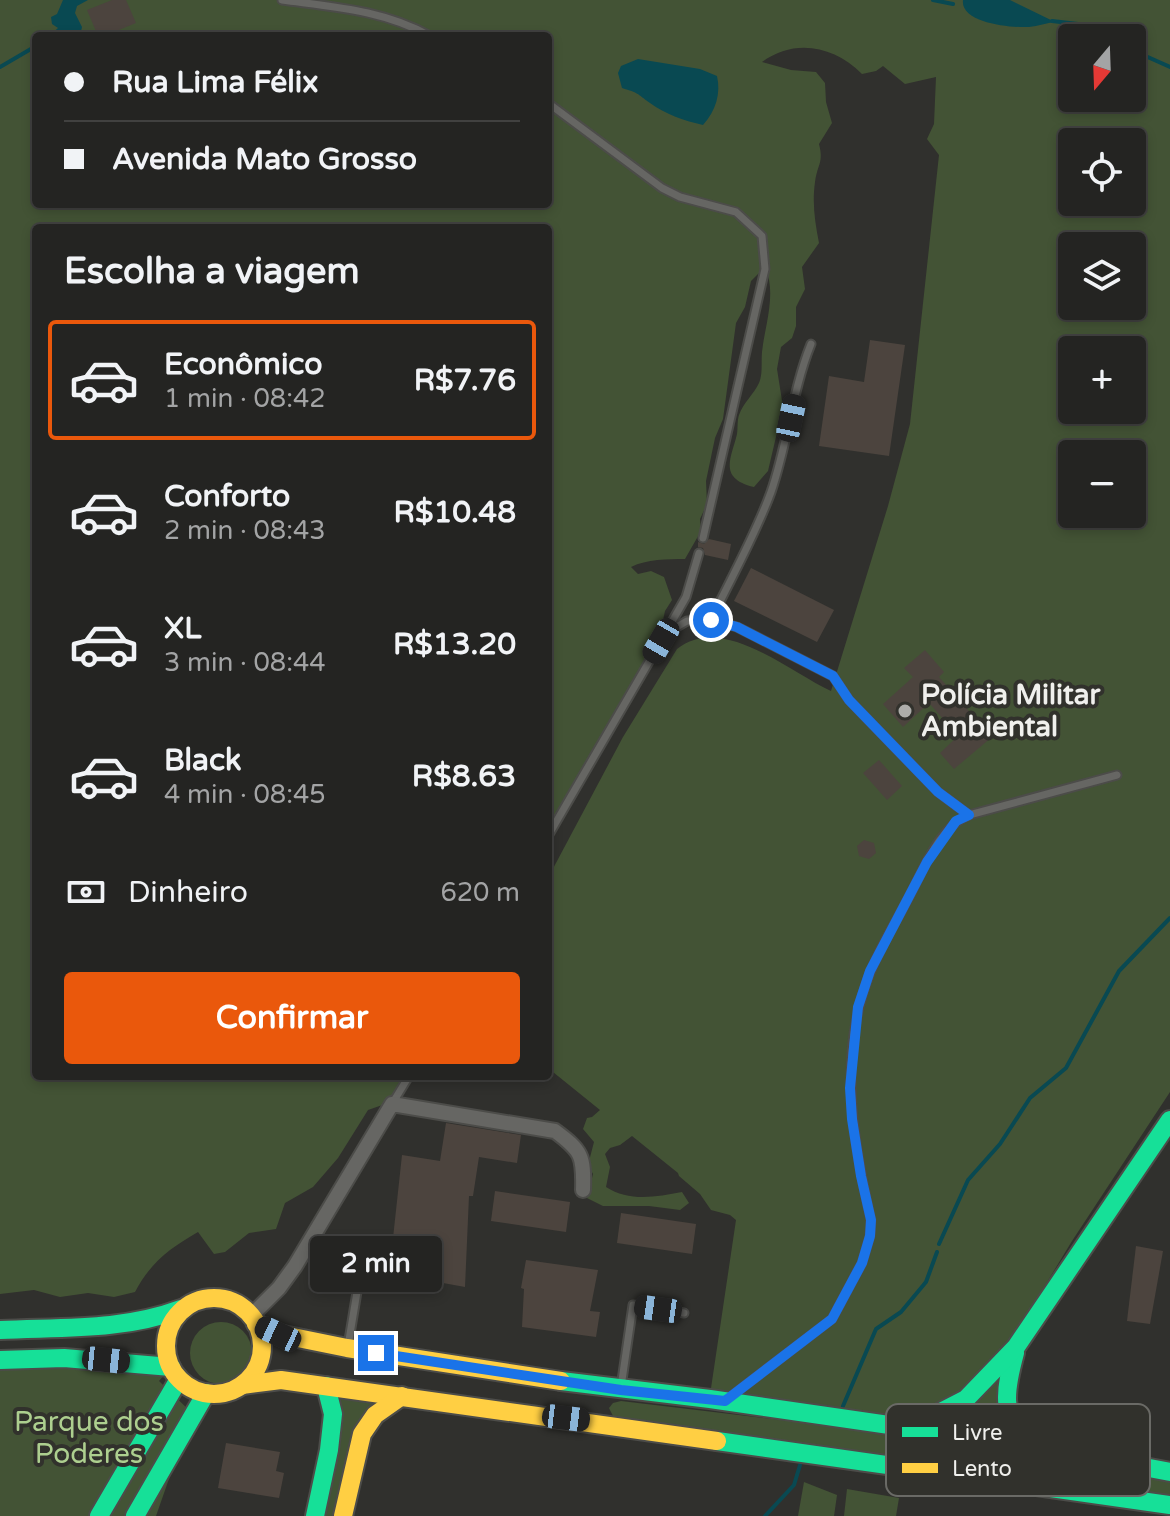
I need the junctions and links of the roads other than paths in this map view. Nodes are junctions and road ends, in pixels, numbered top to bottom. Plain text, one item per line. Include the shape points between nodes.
1 (282, 0) edge
2 (423, 32) edge
3 (552, 106) edge
4 (811, 344) dead end
5 (703, 538) dead end
6 (699, 553) dead end
7 (711, 620) junction
8 (661, 641) junction
9 (1117, 775) dead end
10 (969, 815) junction
11 (552, 829) edge
12 (407, 1080) edge
13 (392, 1104) junction
14 (1170, 1120) edge
15 (583, 1190) dead end
16 (362, 1262) dead end
17 (188, 1305) junction
18 (684, 1313) dead end
19 (254, 1320) junction
20 (0, 1330) edge
21 (1016, 1347) junction
22 (347, 1348) junction
23 (0, 1360) edge
24 (175, 1373) junction
25 (242, 1385) junction
26 (326, 1386) junction
27 (598, 1386) junction
28 (621, 1390) junction
29 (206, 1393) junction
30 (402, 1396) junction
31 (725, 1401) junction
32 (956, 1404) edge
33 (1005, 1404) edge
34 (593, 1421) junction
35 (886, 1426) edge
36 (886, 1464) edge
37 (1150, 1468) edge
38 (1170, 1472) edge
39 (1108, 1496) edge
40 (1170, 1505) edge
41 (100, 1515) edge
42 (135, 1516) edge
43 (315, 1516) edge
44 (343, 1516) edge

1 - 2 lane via 379,13
3 - 5 lane via 662,188 736,212 762,236 765,269
4 - 7 lane via 770,494
6 - 8 lane via 686,597
7 - 8 lane via 687,621
7 - 10 lane via 737,627 833,676 849,700 938,792
8 - 11 lane
9 - 10 lane
10 - 31 lane via 956,821 927,862 870,971 858,1007 850,1088 871,1220 862,1263 832,1319
12 - 13 lane
13 - 15 street via 555,1131 576,1146 584,1162
13 - 19 street via 295,1266
14 - 21 main road
16 - 22 lane
17 - 19 main road via 228,1300
17 - 20 main road via 135,1324
17 - 24 main road via 177,1314 166,1340
18 - 28 lane via 633,1305
19 - 22 main road via 278,1334
19 - 25 main road via 262,1350 252,1376
21 - 32 main road
21 - 33 main road
22 - 27 main road
23 - 24 main road via 106,1360
24 - 29 main road
24 - 41 main road
25 - 26 main road via 281,1380
25 - 29 main road
26 - 30 main road
26 - 43 main road via 333,1414
27 - 28 main road
27 - 34 main road
28 - 31 main road
29 - 42 main road
30 - 34 main road
30 - 44 main road via 375,1415 362,1434
31 - 35 main road
34 - 36 main road
37 - 38 main road
39 - 40 main road

